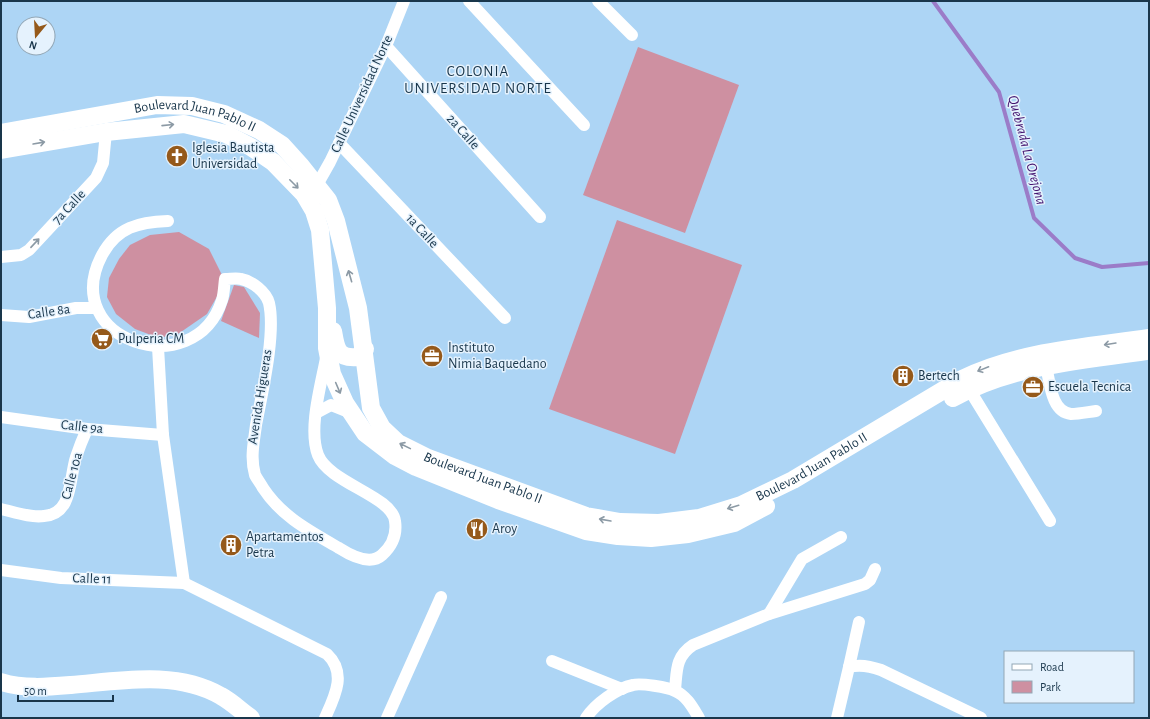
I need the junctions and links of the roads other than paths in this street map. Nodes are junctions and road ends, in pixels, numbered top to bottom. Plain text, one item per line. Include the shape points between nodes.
1 (404, 1) edge
2 (469, 1) edge
3 (598, 1) edge
4 (632, 35) dead end
5 (386, 46) junction
6 (584, 125) dead end
7 (106, 132) junction
8 (1, 133) edge
9 (339, 143) junction
10 (1, 150) edge
11 (317, 185) junction
12 (540, 217) dead end
13 (168, 221) dead end
14 (1, 257) edge
15 (96, 308) junction
16 (358, 308) junction
17 (1, 315) edge
18 (327, 315) junction
19 (505, 318) dead end
20 (1149, 338) edge
21 (158, 347) junction
22 (327, 348) junction
23 (365, 349) junction
24 (1149, 350) edge
25 (1046, 366) junction
26 (969, 389) junction
27 (1096, 411) dead end
28 (316, 413) junction
29 (351, 413) junction
30 (1, 417) edge
31 (87, 429) junction
32 (163, 436) junction
33 (1, 510) edge
34 (1050, 521) dead end
35 (841, 538) dead end
36 (875, 569) dead end
37 (1, 570) edge
38 (184, 583) junction
39 (441, 597) dead end
40 (769, 614) junction
41 (858, 622) dead end
42 (552, 661) dead end
43 (849, 667) junction
44 (1, 682) edge
45 (622, 689) junction
46 (675, 690) junction
47 (251, 718) edge
48 (325, 718) edge
49 (386, 718) edge
50 (586, 718) edge
51 (699, 718) edge
52 (837, 718) edge
53 (981, 718) edge

1 - 5 street, Calle Universidad Norte
2 - 6 street
3 - 4 street
5 - 9 street, Calle Universidad Norte
5 - 12 street, 2a Calle
10 -> 7 main road, Boulevard Juan Pablo II
14 -> 7 street, 7a Calle via 21,255 29,250 96,178 103,163
7 -> 18 main road, Boulevard Juan Pablo II via 184,124 197,126 226,134 273,162 304,194 314,211 324,259
8 - 11 main road, Boulevard Juan Pablo II via 157,105 192,106 224,114 260,130 282,146
9 - 11 street, Calle Universidad Norte
9 - 19 street, 1a Calle
16 -> 11 main road, Boulevard Juan Pablo II via 336,221 328,200
13 - 15 street, Avenida Higueras via 145,222 124,231 107,246 96,266
15 - 17 street, Calle 8a via 76,308 29,317
15 - 21 street, Avenida Higueras via 115,332 135,343
16 - 18 main road via 349,300 333,300
16 - 23 main road, Boulevard Juan Pablo II
18 - 22 main road, Boulevard Juan Pablo II
18 - 23 main road via 336,348 343,355 347,358 358,357
20 -> 23 main road, Boulevard Juan Pablo II via 1051,353 986,367 764,495 700,518 658,523 620,522 586,516 428,458 398,443 382,428 371,408
21 - 28 street, Avenida Higueras via 179,344 198,334 213,319 222,300 225,279 241,279 263,292 268,302 270,335 251,453 256,476 269,497 286,516 353,556 366,559 380,557 394,539 395,518 382,503 325,467 318,454 315,434
21 - 32 street
22 - 28 street, Avenida Higueras
22 -> 29 main road, Boulevard Juan Pablo II via 332,374
24 - 25 main road, Boulevard Juan Pablo II
25 - 26 main road, Boulevard Juan Pablo II via 1017,372
25 - 27 street via 1056,405 1062,411 1070,414
26 - 29 main road, Boulevard Juan Pablo II via 830,471 734,523 688,534 651,538 586,531 452,482 395,456 365,433
26 - 34 street
28 - 29 street via 331,405
30 - 31 street, Calle 9a
31 - 32 street, Calle 9a
31 - 33 street, Calle 10a via 76,457 67,500 62,509 42,517
32 - 38 street
35 - 40 street via 802,560
36 - 40 street via 866,584
37 - 38 street, Calle 11 via 61,578
38 - 48 street via 327,654 334,660 338,680
39 - 49 street
40 - 46 street via 683,651 679,658
41 - 43 street
42 - 45 street
43 - 52 street
43 - 53 street via 869,666 881,670
44 - 47 main road via 14,686 43,688 159,678 218,694
45 - 46 street via 634,684
45 - 50 street via 591,711
46 - 51 street via 688,700

